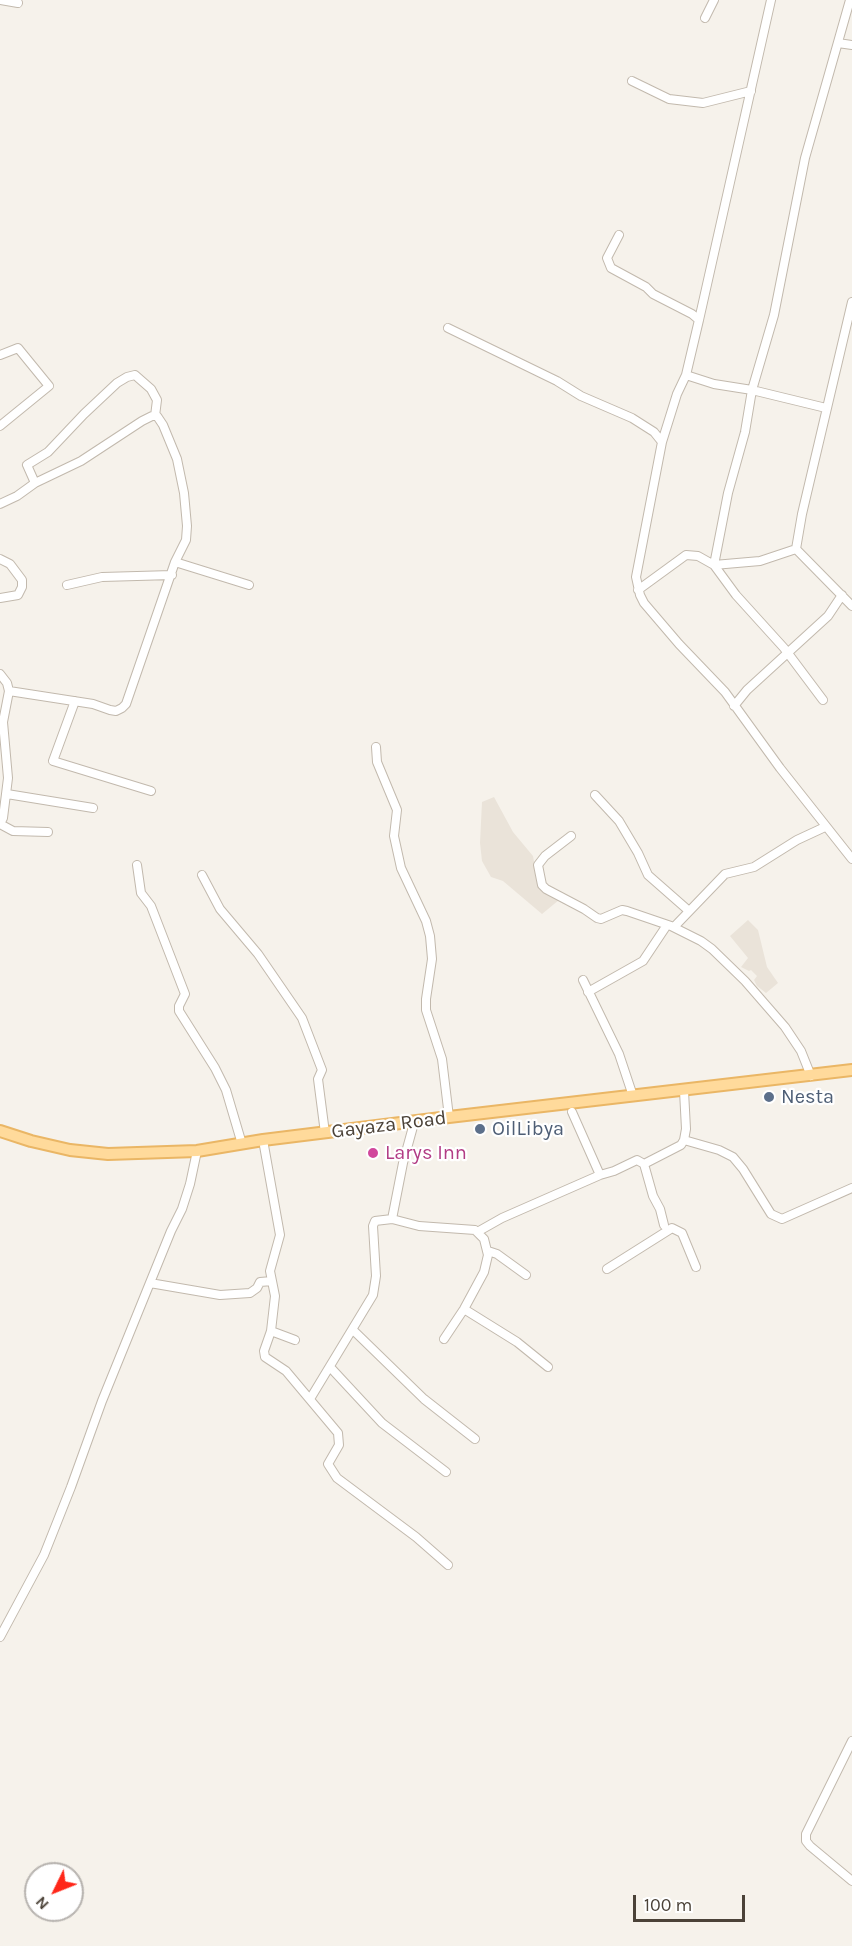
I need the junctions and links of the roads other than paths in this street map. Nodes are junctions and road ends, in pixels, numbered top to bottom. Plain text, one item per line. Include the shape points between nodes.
1 (0, 0) edge
2 (714, 0) edge
3 (771, 0) edge
4 (850, 0) edge
5 (18, 3) dead end
6 (705, 18) dead end
7 (838, 43) junction
8 (852, 45) edge
9 (632, 81) dead end
10 (751, 91) junction
11 (619, 235) dead end
12 (852, 302) edge
13 (699, 320) junction
14 (448, 328) dead end
15 (0, 355) edge
16 (686, 375) junction
17 (752, 390) junction
18 (826, 408) junction
19 (155, 416) junction
20 (0, 426) edge
21 (662, 442) junction
22 (35, 483) junction
23 (0, 504) edge
24 (796, 549) junction
25 (0, 559) edge
26 (175, 562) junction
27 (714, 565) junction
28 (172, 575) junction
29 (67, 585) dead end
30 (249, 585) dead end
31 (638, 590) junction
32 (842, 595) junction
33 (0, 598) edge
34 (852, 606) edge
35 (788, 654) junction
36 (0, 674) edge
37 (9, 691) junction
38 (823, 700) dead end
39 (75, 701) junction
40 (734, 706) junction
41 (376, 747) dead end
42 (151, 791) dead end
43 (7, 794) junction
44 (595, 795) dead end
45 (93, 808) dead end
46 (0, 824) edge
47 (825, 827) junction
48 (48, 832) dead end
49 (571, 836) dead end
50 (852, 859) edge
51 (137, 865) dead end
52 (202, 875) dead end
53 (689, 910) junction
54 (671, 926) junction
55 (583, 980) dead end
56 (588, 993) junction
57 (852, 1071) edge
58 (811, 1076) junction
59 (684, 1090) junction
60 (633, 1096) junction
61 (572, 1112) dead end
62 (449, 1117) junction
63 (414, 1123) junction
64 (0, 1131) edge
65 (325, 1133) junction
66 (263, 1140) junction
67 (684, 1140) junction
68 (242, 1144) junction
69 (196, 1150) junction
70 (644, 1164) junction
71 (600, 1175) junction
72 (852, 1188) edge
73 (392, 1219) junction
74 (664, 1225) dead end
75 (479, 1231) junction
76 (488, 1251) junction
77 (696, 1267) dead end
78 (607, 1269) dead end
79 (526, 1275) dead end
80 (272, 1281) junction
81 (150, 1283) junction
82 (464, 1309) junction
83 (353, 1330) junction
84 (271, 1331) junction
85 (444, 1339) dead end
86 (295, 1340) dead end
87 (548, 1366) dead end
88 (330, 1367) junction
89 (310, 1399) junction
90 (475, 1439) dead end
91 (446, 1472) dead end
92 (448, 1564) dead end
93 (0, 1637) edge
94 (852, 1741) edge
95 (852, 1881) edge

1 - 5 street
2 - 6 street
3 - 10 street
4 - 7 street
7 - 8 street
7 - 17 street via 806,158 774,315
9 - 10 street via 669,99 703,103
10 - 13 street
11 - 13 street via 607,258 611,268
12 - 18 street
13 - 16 street
14 - 21 street via 580,396 632,418
15 - 20 street via 18,348 49,386
16 - 17 street
16 - 21 street
17 - 18 street
17 - 27 street
18 - 24 street
19 - 22 street via 81,461
19 - 22 street via 157,400 151,389 138,376 127,377 48,452 27,465
19 - 26 street via 172,441 184,493 186,540
21 - 31 street via 636,577
22 - 23 street
24 - 27 street via 760,561
24 - 32 street
25 - 33 street via 10,564 22,580 22,587 15,597
26 - 28 street
26 - 30 street
27 - 31 street via 698,555 686,555
27 - 35 street
28 - 29 street via 102,577
28 - 39 street via 126,704 116,711
31 - 40 street via 644,603
32 - 34 street
32 - 35 street via 828,615
35 - 38 street
35 - 40 street
36 - 37 street
37 - 39 street
37 - 43 street via 3,722
39 - 42 street via 53,761
40 - 47 street
41 - 62 street via 377,762 395,804 394,836 401,868 430,936 432,959 426,1010 442,1059
43 - 45 street
43 - 46 street
44 - 53 street via 619,821 648,875
46 - 48 street via 13,831
47 - 50 street
47 - 53 street via 754,867 728,872
49 - 54 street via 538,865 546,889 597,918 621,910
51 - 68 street via 141,893 151,906 185,994 179,1011 219,1075
52 - 65 street via 220,909 258,954 302,1018 322,1070 318,1079
53 - 54 street
54 - 56 street via 643,961
54 - 58 street via 712,950 746,981 796,1041
55 - 56 street
56 - 60 street via 616,1049
57 - 58 main road, Gayaza Road
58 - 59 main road, Gayaza Road
59 - 60 main road, Gayaza Road
59 - 67 street
60 - 62 main road, Gayaza Road
61 - 71 street
62 - 63 main road, Gayaza Road
63 - 65 main road, Gayaza Road
63 - 73 street
64 - 69 main road, Gayaza Road via 70,1150 108,1154
65 - 66 main road, Gayaza Road
66 - 68 main road, Gayaza Road
66 - 80 street via 280,1235 270,1271
67 - 70 street
67 - 72 street via 733,1157 771,1214 782,1219
68 - 69 main road, Gayaza Road
69 - 81 street via 190,1184
70 - 71 street via 637,1160
70 - 74 street
71 - 75 street
73 - 75 street via 419,1226
73 - 83 street via 374,1224 374,1294
75 - 76 street
76 - 79 street
76 - 82 street via 484,1272
77 - 78 street via 682,1233 672,1228
80 - 81 street via 260,1282 250,1293 220,1295
80 - 84 street via 275,1296
81 - 93 street via 44,1555
82 - 85 street
82 - 87 street
83 - 88 street
83 - 90 street via 424,1399
84 - 86 street
84 - 89 street via 265,1357 286,1371
88 - 89 street
88 - 91 street via 382,1423
89 - 92 street via 340,1438 328,1467 337,1478
94 - 95 street via 808,1828 806,1840

